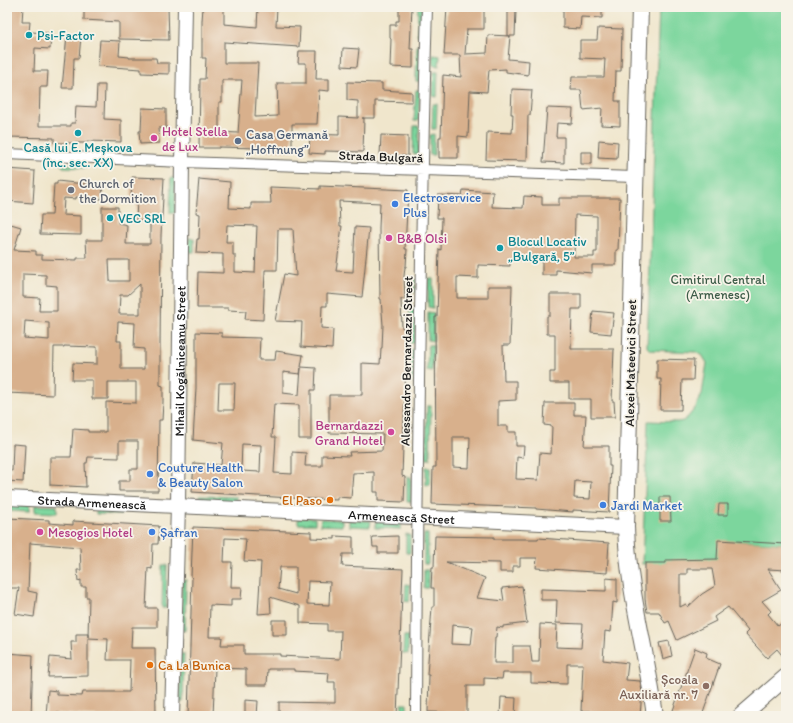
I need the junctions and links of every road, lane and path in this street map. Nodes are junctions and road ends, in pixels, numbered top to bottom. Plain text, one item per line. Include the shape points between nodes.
1 (185, 7) edge
2 (427, 7) edge
3 (640, 7) edge
4 (7, 154) edge
5 (182, 162) junction
6 (422, 170) junction
7 (635, 177) junction
8 (7, 498) edge
9 (178, 506) junction
10 (417, 517) junction
11 (626, 527) junction
12 (786, 677) edge
13 (172, 716) edge
14 (416, 716) edge
15 (655, 716) edge
16 (741, 716) edge

1 - 5 main road, Mihail Kogălniceanu Street
2 - 6 street, Alessandro Bernardazzi Street
3 - 7 main road, Alexei Mateevici Street
4 - 5 street, Strada Bulgară
5 - 6 street, Strada Bulgară
5 - 9 main road, Mihail Kogălniceanu Street
6 - 7 street, Strada Bulgară
6 - 10 street, Alessandro Bernardazzi Street
7 - 11 main road, Alexei Mateevici Street
8 - 9 main road, Strada Armenească
9 - 10 main road, Armenească Street
9 - 13 main road, Mihail Kogălniceanu Street
10 - 11 main road, Armenească Street
10 - 14 street, Alessandro Bernardazzi Street
11 - 15 main road, Alexei Mateevici Street via 634,595
12 - 16 main road

